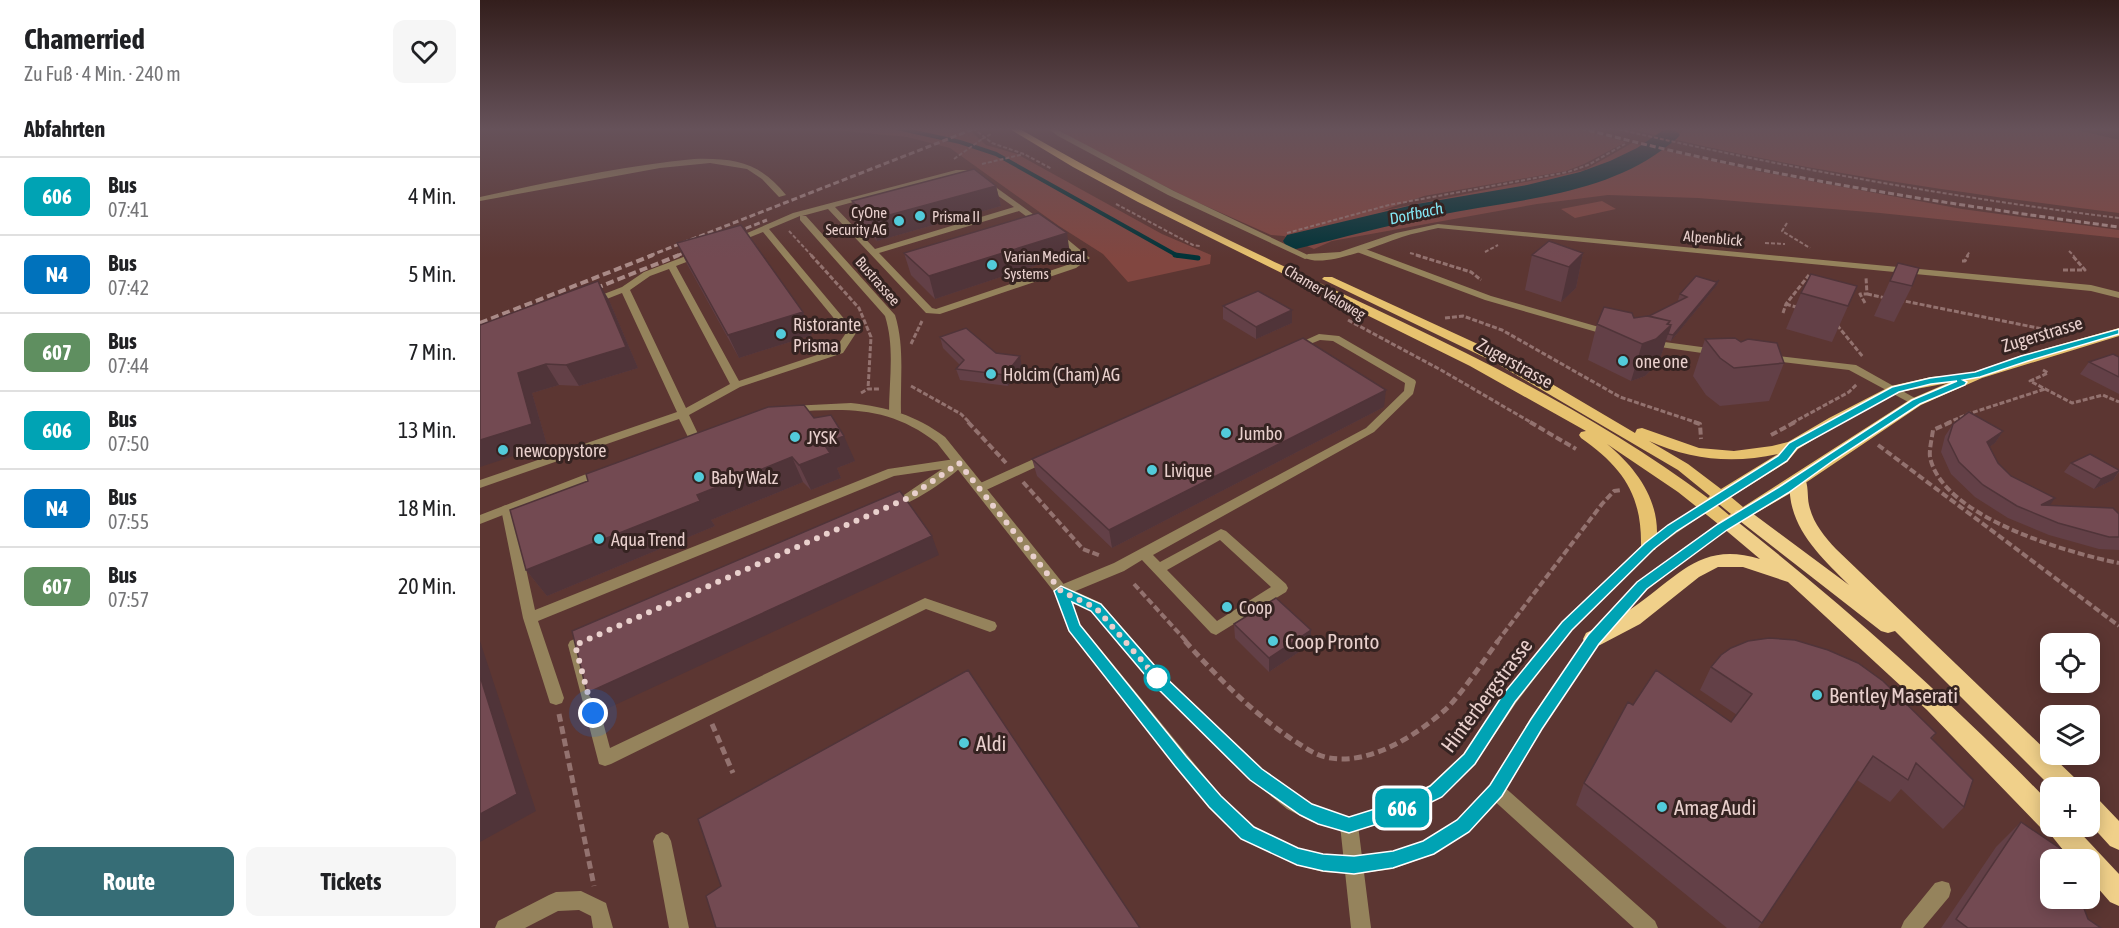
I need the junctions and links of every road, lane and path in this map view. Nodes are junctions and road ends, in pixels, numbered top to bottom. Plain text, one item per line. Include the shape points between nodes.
1 (629, 171) edge
2 (757, 171) edge
3 (1086, 171) edge
4 (1106, 171) edge
5 (1129, 171) edge
6 (1570, 171) edge
7 (1815, 171) edge
8 (983, 181) junction
9 (972, 184) edge
10 (782, 195) dead end
11 (480, 199) edge
12 (1107, 199) dead end
13 (829, 206) junction
14 (1020, 208) junction
15 (855, 217) edge
16 (803, 218) dead end
17 (2119, 218) edge
18 (844, 220) junction
19 (1787, 224) dead end
20 (1045, 226) junction
21 (764, 228) junction
22 (1034, 229) edge
23 (1266, 239) junction
24 (722, 244) edge
25 (1202, 246) dead end
26 (712, 249) edge
27 (1360, 250) junction
28 (1813, 250) dead end
29 (2069, 250) dead end
30 (874, 252) junction
31 (671, 265) junction
32 (904, 270) edge
33 (2060, 270) dead end
34 (894, 273) junction
35 (1809, 274) edge
36 (1868, 280) dead end
37 (626, 289) junction
38 (1853, 294) edge
39 (1860, 294) junction
40 (1867, 294) junction
41 (2119, 295) edge
42 (1865, 303) dead end
43 (586, 304) edge
44 (1786, 304) junction
45 (1808, 311) edge
46 (937, 312) junction
47 (1783, 313) dead end
48 (1441, 318) dead end
49 (1831, 318) edge
50 (1347, 319) dead end
51 (1393, 321) junction
52 (2058, 332) dead end
53 (2119, 332) edge
54 (1623, 336) edge
55 (1638, 343) edge
56 (897, 351) junction
57 (1279, 354) edge
58 (1723, 357) edge
59 (1761, 357) edge
60 (1501, 360) junction
61 (2040, 368) dead end
62 (1867, 374) junction
63 (1977, 375) junction
64 (736, 385) junction
65 (913, 385) dead end
66 (1896, 389) junction
67 (2045, 389) junction
68 (1916, 402) junction
69 (2119, 402) edge
70 (778, 410) edge
71 (895, 413) junction
72 (683, 414) junction
73 (693, 436) edge
74 (1885, 437) dead end
75 (1763, 439) dead end
76 (1702, 444) dead end
77 (1793, 446) junction
78 (1057, 453) edge
79 (1581, 453) dead end
80 (959, 463) junction
81 (1005, 463) dead end
82 (616, 466) edge
83 (1021, 480) dead end
84 (1797, 481) junction
85 (480, 484) edge
86 (980, 488) junction
87 (1613, 488) dead end
88 (1714, 501) junction
89 (507, 509) junction
90 (876, 512) edge
91 (1735, 519) junction
92 (480, 520) edge
93 (1649, 546) junction
94 (1143, 553) junction
95 (1108, 556) dead end
96 (2119, 563) edge
97 (1158, 569) junction
98 (1134, 584) dead end
99 (1809, 587) junction
100 (1061, 591) junction
101 (530, 618) junction
102 (990, 626) dead end
103 (2119, 626) edge
104 (597, 636) edge
105 (1593, 639) junction
106 (1943, 667) junction
107 (556, 698) joint
108 (706, 709) junction
109 (733, 773) dead end
110 (2058, 777) edge
111 (1496, 790) junction
112 (2040, 810) edge
113 (2100, 818) edge
114 (1349, 825) junction
115 (2067, 837) edge
116 (2119, 838) edge
117 (662, 841) dead end
118 (2079, 849) edge
119 (1354, 865) junction
120 (2100, 872) edge
121 (1942, 890) dead end
122 (2119, 893) edge
123 (601, 919) edge
124 (505, 928) edge
125 (679, 928) edge
126 (1361, 928) edge
127 (1648, 928) edge
128 (1911, 928) edge

1 - 11 street
2 - 10 street
3 - 51 main road, Zugerstrasse via 1148,205
4 - 60 main road, Zugerstrasse via 1158,201
5 - 23 street
6 - 23 path via 1389,205
7 - 17 path
8 - 9 street
8 - 13 street via 969,172 956,172
8 - 14 street
12 - 25 path via 1193,245
13 - 18 street
13 - 21 street
14 - 20 street
14 - 30 street
15 - 18 street
16 - 56 street, Bustrassee via 890,315 897,331
18 - 30 street
19 - 28 path via 1782,231
20 - 22 street
20 - 46 street via 1086,258 1073,266
21 - 24 street
21 - 64 street via 851,333 839,351
23 - 27 street, Alpenblick via 1308,257 1332,258
26 - 31 street
27 - 41 street, Alpenblick via 1391,237 1438,226 2081,286
27 - 54 street via 1488,298
29 - 33 path via 2085,270
30 - 34 street
31 - 37 street via 647,274
31 - 64 street
32 - 34 street
34 - 46 street via 929,311
35 - 44 path
36 - 40 path
37 - 43 street
37 - 72 street
38 - 39 path
39 - 40 path
39 - 42 path
40 - 52 path
44 - 45 path
44 - 47 path
46 - 56 path via 923,320 910,346
48 - 76 path via 1463,316 1502,330 1620,397 1700,424
49 - 62 path via 1866,361
50 - 79 path, Chamer Veloweg
51 - 88 main road, Zugerstrasse via 1490,370
51 - 93 main road via 1405,334 1525,398 1608,451 1635,481 1647,505
53 - 63 main road, Zugerstrasse
55 - 58 street
56 - 71 street, Bustrassee
57 - 94 street via 1319,337 1335,338 1411,382 1409,392 1371,430
59 - 62 street via 1852,367
60 - 77 main road via 1677,446 1721,457 1754,456
60 - 88 main road, Zugerstrasse via 1683,467
61 - 67 path via 2048,373 2030,381
62 - 66 street
62 - 75 path via 1858,377 1856,387 1849,392
63 - 66 main road, Zugerstrasse
63 - 68 main road, Zugerstrasse
64 - 72 street
65 - 81 path via 961,414
66 - 68 street
66 - 77 main road, Zugerstrasse
67 - 69 path via 2072,403 2103,394
67 - 96 path via 1933,430 1928,441 1931,467 1955,494 1994,522 2053,548 2092,560
68 - 84 main road, Zugerstrasse
70 - 71 street via 836,405
71 - 80 street via 928,428
72 - 73 street
72 - 85 street
74 - 103 path via 1877,443 1879,447
77 - 88 main road, Zugerstrasse via 1782,459
78 - 86 street
80 - 86 street
80 - 90 street via 908,498
80 - 101 street via 892,472
82 - 89 street
83 - 95 path via 1083,549
84 - 91 main road, Zugerstrasse
84 - 106 highway via 1800,513 1811,532
86 - 100 street
87 - 98 path via 1446,709 1379,752 1344,759 1324,757 1270,724 1226,686
88 - 91 main road, Zugerstrasse
88 - 93 street, Hinterbergstrasse
89 - 92 street
89 - 101 street
91 - 99 highway
91 - 105 street via 1642,586
91 - 106 highway
93 - 114 street, Hinterbergstrasse via 1567,626 1510,698 1469,759 1436,791 1397,811
94 - 97 street
94 - 100 street
97 - 97 street via 1221,534 1281,588 1216,628
99 - 105 highway via 1756,564 1728,559 1684,577 1640,614
99 - 112 highway via 1897,665
100 - 114 street via 1096,608 1157,678 1256,774 1293,803
100 - 119 street via 1074,627 1187,769 1248,833 1297,856
101 - 107 street
102 - 108 street via 925,603
104 - 108 street via 575,645 605,759
105 - 111 street
106 - 110 highway
107 - 123 path
108 - 109 path
111 - 119 street via 1463,826 1428,848 1393,860
111 - 127 street
113 - 116 highway
114 - 119 street
115 - 118 highway
117 - 125 street
119 - 126 street
120 - 122 highway
121 - 128 street
123 - 124 street via 581,900 555,902

